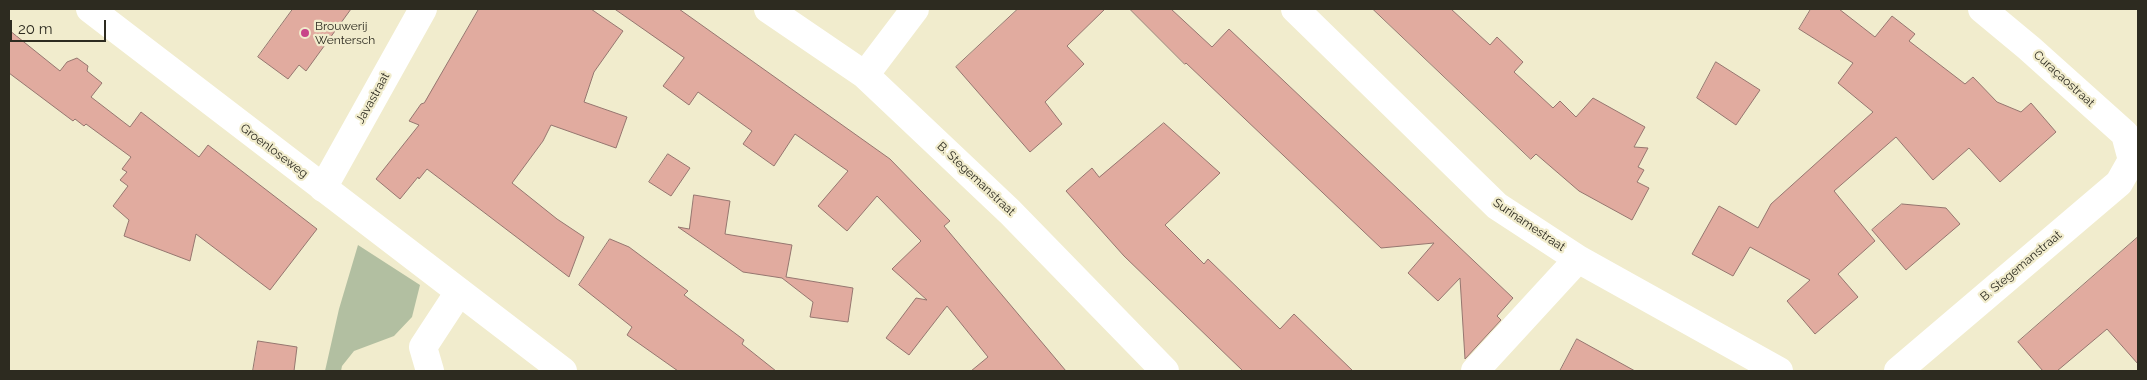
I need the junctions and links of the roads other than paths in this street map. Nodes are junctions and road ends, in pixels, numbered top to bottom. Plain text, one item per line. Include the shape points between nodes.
1 (90, 9) edge
2 (423, 9) edge
3 (768, 9) edge
4 (915, 9) edge
5 (1295, 9) edge
6 (1982, 9) edge
7 (865, 75) junction
8 (2135, 157) edge
9 (323, 188) junction
10 (1578, 258) junction
11 (459, 292) junction
12 (430, 371) edge
13 (563, 371) edge
14 (1165, 371) edge
15 (1475, 371) edge
16 (1779, 371) edge
17 (1898, 371) edge

1 - 9 street, Groenloseweg
2 - 9 street, Javastraat
3 - 7 street, B. Stegemanstraat
4 - 7 street
5 - 10 street, Surinamestraat via 1497,206
6 - 8 street, Curaçaostraat via 2125,134
7 - 14 street, B. Stegemanstraat via 1010,212
8 - 17 street, B. Stegemanstraat via 2119,183
9 - 11 street, Groenloseweg
10 - 15 street
10 - 16 street, Surinamestraat
11 - 12 street via 423,347
11 - 13 street, Groenloseweg

